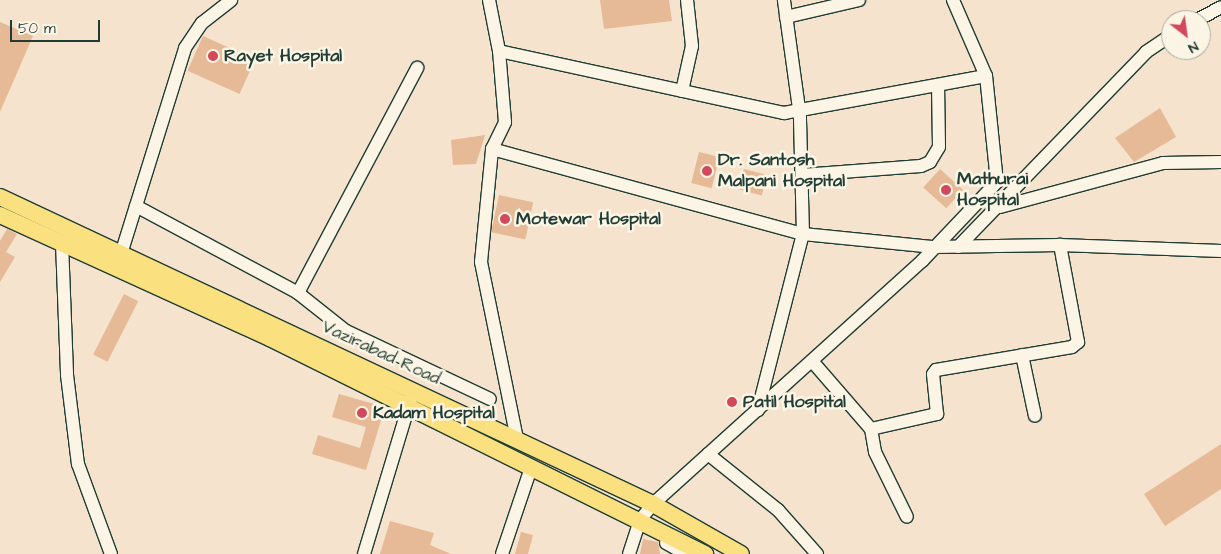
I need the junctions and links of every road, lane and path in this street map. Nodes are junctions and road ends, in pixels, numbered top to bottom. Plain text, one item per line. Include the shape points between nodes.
1 (231, 0) edge
2 (489, 0) edge
3 (687, 0) edge
4 (784, 0) edge
5 (859, 0) edge
6 (953, 0) edge
7 (786, 17) junction
8 (1161, 42) edge
9 (499, 52) junction
10 (417, 68) dead end
11 (986, 76) junction
12 (938, 85) junction
13 (682, 91) junction
14 (800, 110) junction
15 (492, 149) junction
16 (1221, 162) edge
17 (802, 175) junction
18 (0, 196) edge
19 (136, 206) junction
20 (1000, 207) junction
21 (0, 214) edge
22 (803, 234) junction
23 (62, 243) junction
24 (1060, 245) junction
25 (934, 247) junction
26 (958, 247) junction
27 (1221, 251) edge
28 (121, 254) junction
29 (298, 294) junction
30 (1022, 355) junction
31 (812, 360) junction
32 (414, 391) junction
33 (490, 399) dead end
34 (408, 406) junction
35 (758, 410) junction
36 (1035, 416) dead end
37 (871, 428) junction
38 (517, 439) junction
39 (708, 454) junction
40 (531, 468) junction
41 (590, 474) junction
42 (581, 493) junction
43 (653, 504) junction
44 (907, 517) dead end
45 (639, 524) junction
46 (111, 554) edge
47 (364, 554) edge
48 (502, 554) edge
49 (629, 554) edge
50 (686, 554) edge
51 (705, 554) edge
52 (741, 554) edge
53 (817, 554) edge

1 - 19 street via 202,23 185,48
2 - 9 street
3 - 13 street via 692,46
4 - 7 street
5 - 7 street
6 - 11 street
7 - 14 street
8 - 20 street via 1146,52
9 - 13 street
9 - 15 street via 505,122
10 - 29 street
11 - 12 street
11 - 25 street via 997,182
12 - 14 street
12 - 17 street via 939,147 930,162 921,166
13 - 14 street via 784,113
14 - 17 street
15 - 22 street
15 - 38 street via 481,262
16 - 20 street via 1158,164
17 - 22 street
18 - 28 main road, Vazirabad Road
19 - 28 street
19 - 29 street
20 - 26 street
21 - 23 main road, Vazirabad Road
22 - 25 street
22 - 35 street
23 - 34 main road, Vazirabad Road via 270,338
23 - 46 street via 67,375 78,464
24 - 26 street
24 - 27 street
24 - 30 street via 1079,339 1072,346
25 - 26 street
25 - 31 street
28 - 32 main road, Vazirabad Road
29 - 33 street via 346,331
30 - 36 street
30 - 37 street via 936,370 933,374 937,414
31 - 35 street
31 - 37 street
32 - 34 street
32 - 38 main road, Vazirabad Road
34 - 40 main road, Vazirabad Road
34 - 47 street
35 - 39 street
37 - 44 street via 876,455
38 - 41 main road, Vazirabad Road
39 - 43 street
39 - 53 street via 778,510
40 - 42 main road, Vazirabad Road
40 - 48 street
41 - 42 main road
41 - 43 main road, Vazirabad Road
42 - 45 main road, Vazirabad Road
43 - 45 street
43 - 52 main road, Vazirabad Road
45 - 49 street
45 - 50 street
45 - 51 main road, Vazirabad Road

